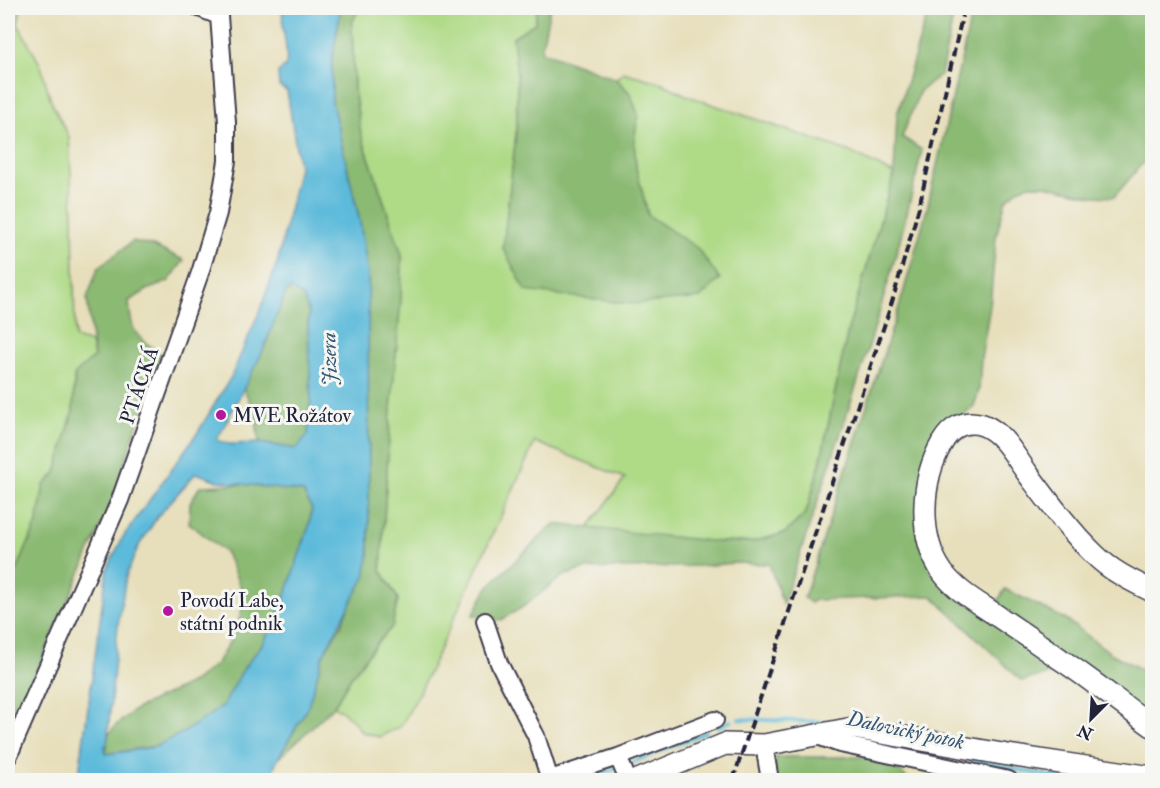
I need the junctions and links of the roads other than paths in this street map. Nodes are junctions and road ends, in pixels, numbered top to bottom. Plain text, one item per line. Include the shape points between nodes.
1 (199, 8) edge
2 (219, 12) edge
3 (1152, 591) edge
4 (485, 621) dead end
5 (715, 720) dead end
6 (1152, 726) edge
7 (829, 733) junction
8 (764, 745) junction
9 (8, 757) edge
10 (618, 757) junction
11 (1152, 777) edge
12 (550, 780) edge
13 (628, 780) edge
14 (639, 780) edge
15 (770, 780) edge
16 (1009, 780) edge

1 - 2 street
2 - 9 street, PTÁCKÁ via 227,161 218,213 120,500
3 - 6 main road via 1095,556 995,431 975,422 964,423 947,435 936,453 926,490 928,536 943,572 965,594
4 - 12 street via 499,663 536,736
5 - 10 street
7 - 8 main road
7 - 11 main road via 863,728
7 - 16 street via 840,744
8 - 14 main road via 724,744
8 - 15 street
10 - 12 street
10 - 13 street

